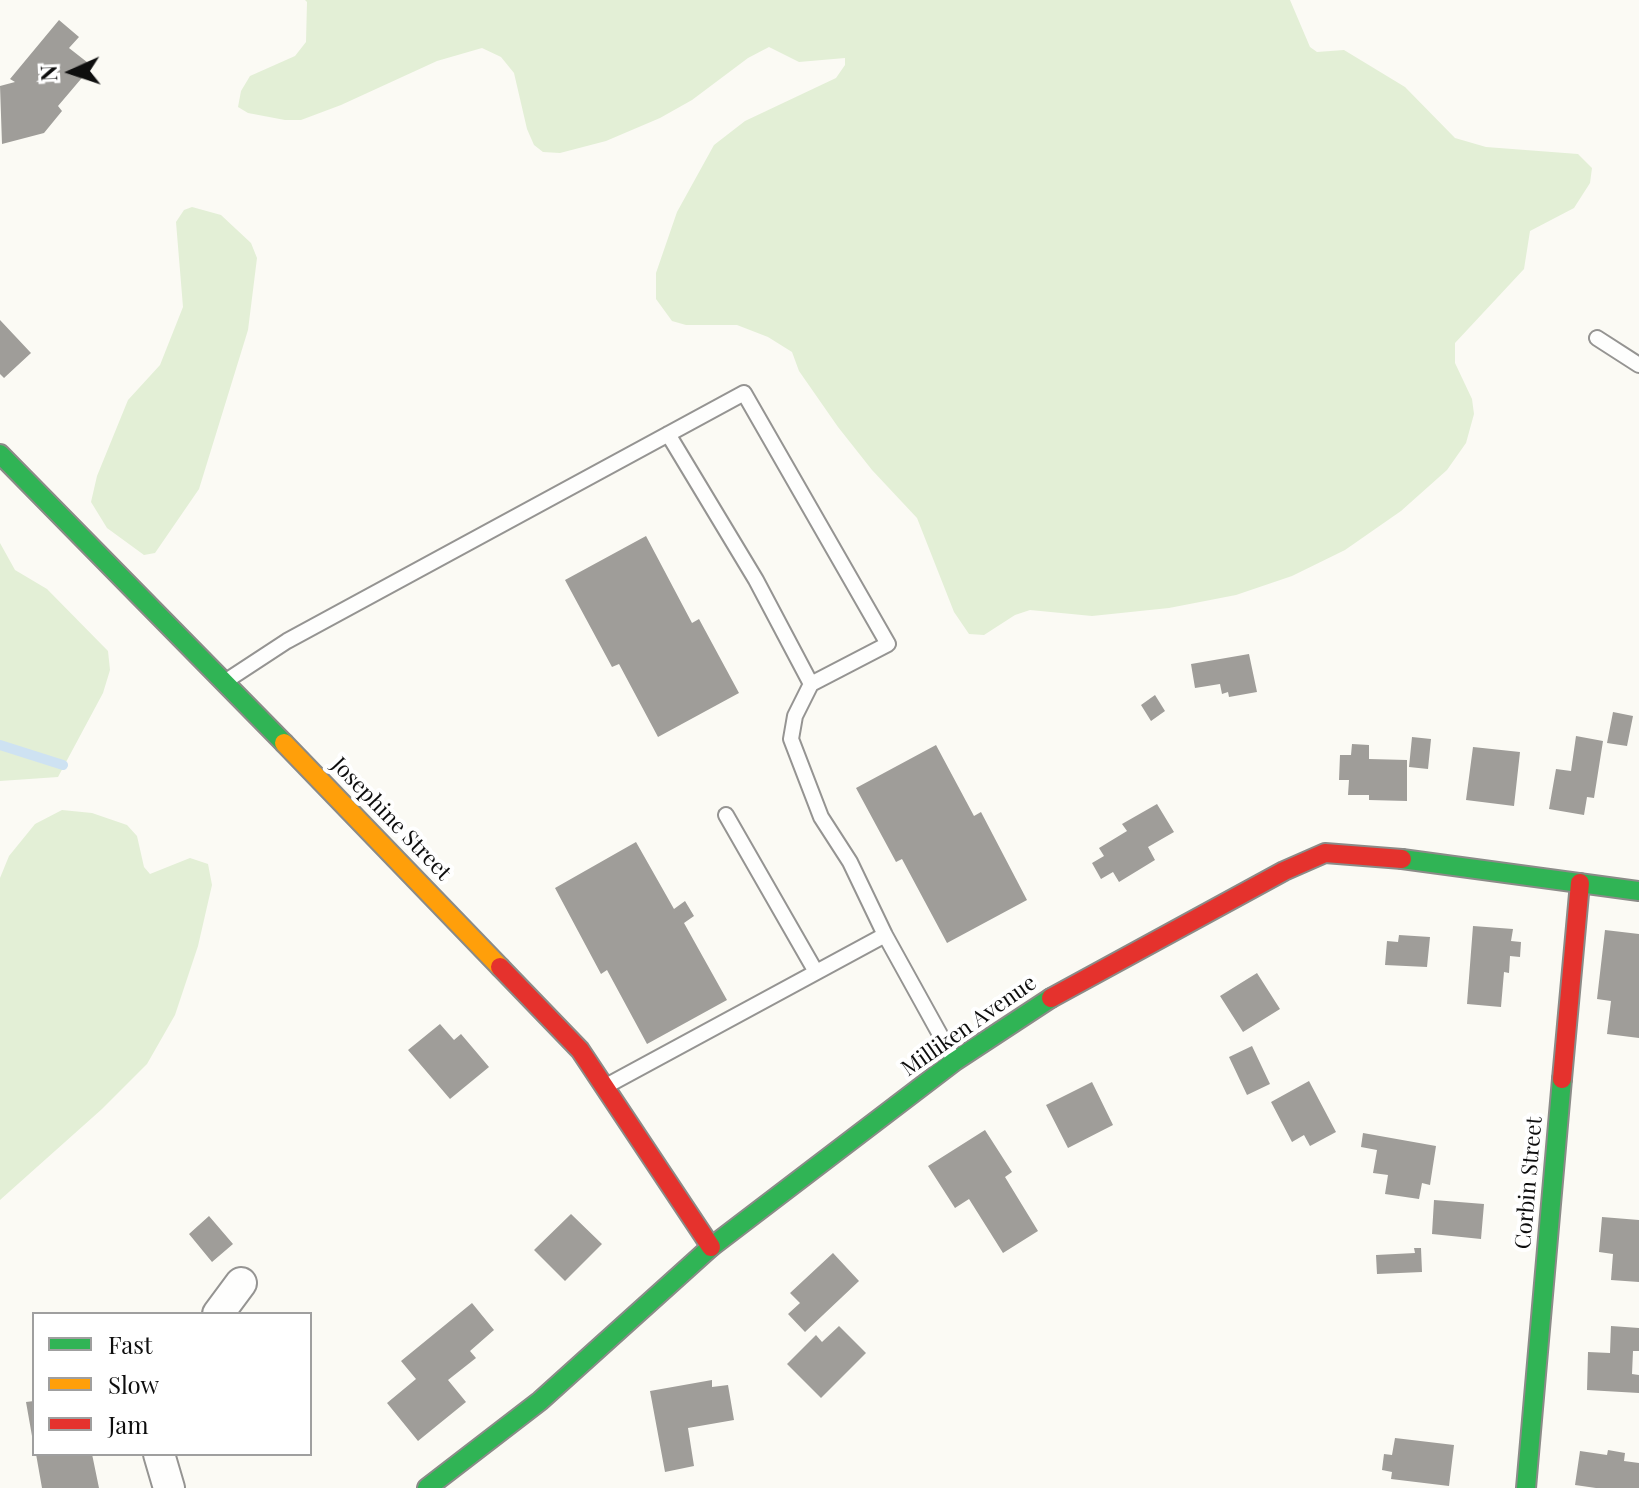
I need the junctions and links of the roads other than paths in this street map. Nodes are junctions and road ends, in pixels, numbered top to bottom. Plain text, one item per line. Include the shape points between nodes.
1 (1597, 338) dead end
2 (1639, 365) edge
3 (668, 434) junction
4 (0, 454) edge
5 (225, 682) junction
6 (811, 684) junction
7 (726, 815) dead end
8 (1580, 883) junction
9 (1639, 891) edge
10 (885, 935) junction
11 (816, 972) junction
12 (955, 1061) junction
13 (605, 1086) junction
14 (711, 1247) junction
15 (241, 1283) dead end
16 (219, 1312) edge
17 (160, 1456) edge
18 (169, 1488) edge
19 (427, 1488) edge
20 (1526, 1488) edge

1 - 2 lane
3 - 5 lane via 287,641
3 - 6 lane
3 - 6 lane via 744,393 888,644
4 - 5 street, Josephine Street
5 - 13 street, Josephine Street via 580,1050
6 - 10 lane via 795,716 791,739 821,817 850,862
7 - 11 lane
8 - 9 street, Milliken Avenue
8 - 12 street, Milliken Avenue via 1420,860 1325,853 1052,997
8 - 20 street, Corbin Street
10 - 11 lane
10 - 12 lane
11 - 13 lane
12 - 14 street, Milliken Avenue
13 - 14 street, Josephine Street
14 - 19 street, Milliken Avenue via 540,1401
15 - 16 street
17 - 18 street

